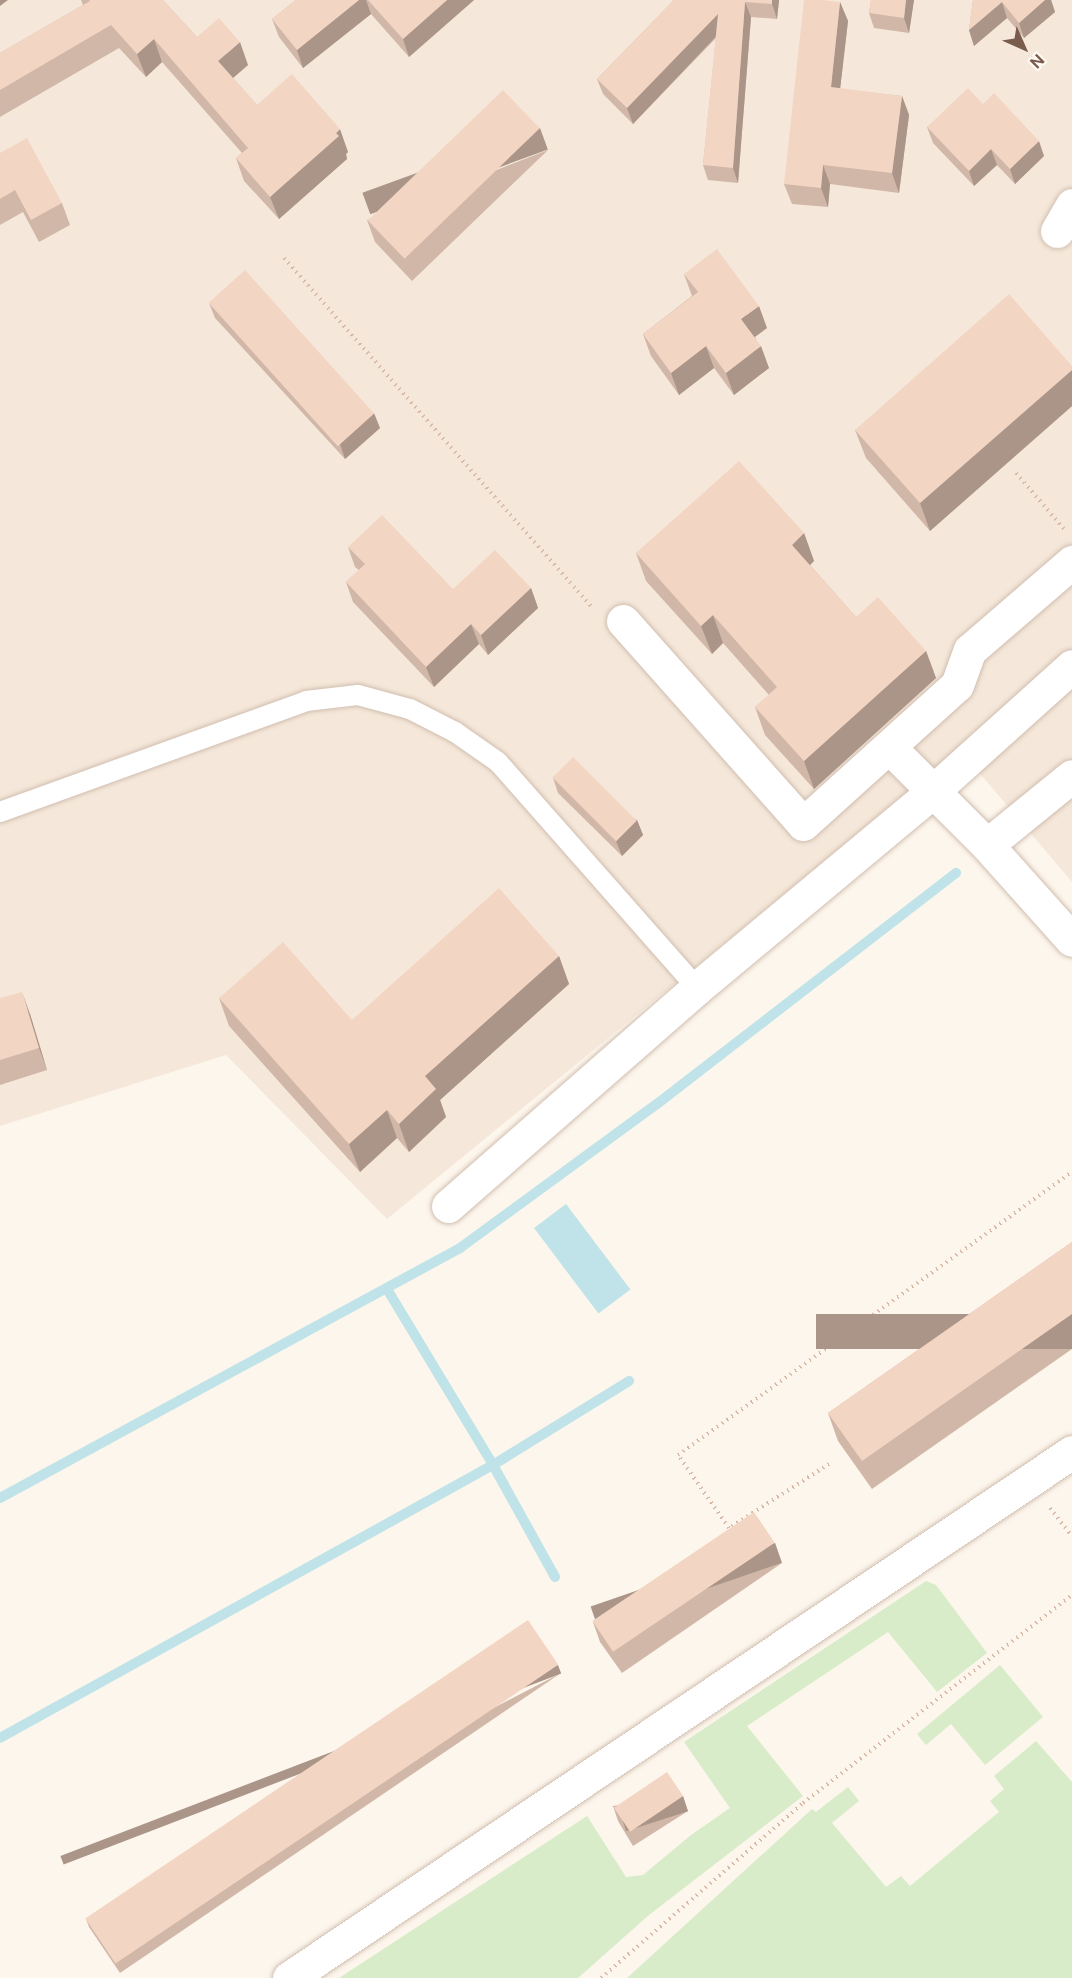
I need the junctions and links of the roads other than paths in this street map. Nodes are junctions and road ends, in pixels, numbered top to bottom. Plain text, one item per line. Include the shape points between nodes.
1 (1072, 562) edge
2 (623, 621) road end
3 (1072, 666) edge
4 (890, 748) junction
5 (1072, 776) edge
6 (932, 792) junction
7 (0, 812) edge
8 (987, 845) junction
9 (1072, 940) edge
10 (697, 988) junction
11 (448, 1206) dead end
12 (1072, 1452) edge
13 (289, 1978) edge

1 - 4 street via 970,650 957,685
2 - 4 street via 803,824
3 - 6 street
4 - 6 street
5 - 8 street
6 - 8 street
6 - 10 street
7 - 10 lane via 306,701 358,695 410,709 455,732 498,762
8 - 9 street
10 - 11 street
12 - 13 street

